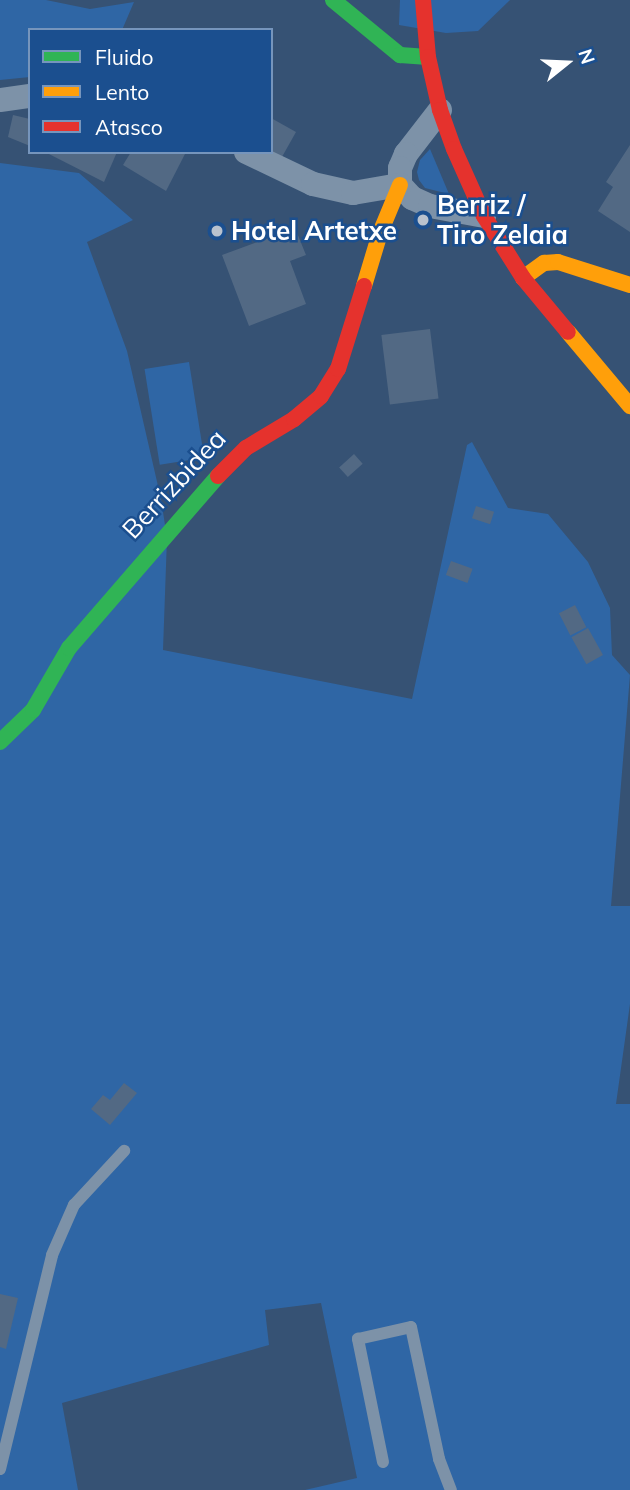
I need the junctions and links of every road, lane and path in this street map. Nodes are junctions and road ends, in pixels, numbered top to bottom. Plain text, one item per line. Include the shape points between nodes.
1 (333, 0) edge
2 (423, 0) edge
3 (428, 57) junction
4 (28, 96) edge
5 (0, 100) edge
6 (440, 110) junction
7 (250, 154) edge
8 (400, 185) junction
9 (484, 216) junction
10 (523, 278) junction
11 (630, 285) edge
12 (630, 406) edge
13 (0, 742) edge
14 (124, 1151) dead end
15 (383, 1462) dead end
16 (0, 1469) edge
17 (451, 1490) edge

1 - 3 street via 401,55
2 - 3 street
3 - 6 street
4 - 5 street
6 - 8 street, Berrizbidea via 406,154
6 - 9 street
7 - 8 street via 313,184 353,193
8 - 9 street via 412,198 430,206
8 - 13 street, Berrizbidea via 380,233 338,369 321,396 246,448 215,479 69,648 33,710
9 - 10 street
10 - 11 street via 544,263 558,262
10 - 12 street
14 - 16 lane via 74,1205 52,1255
15 - 17 lane via 358,1339 411,1327 439,1459

